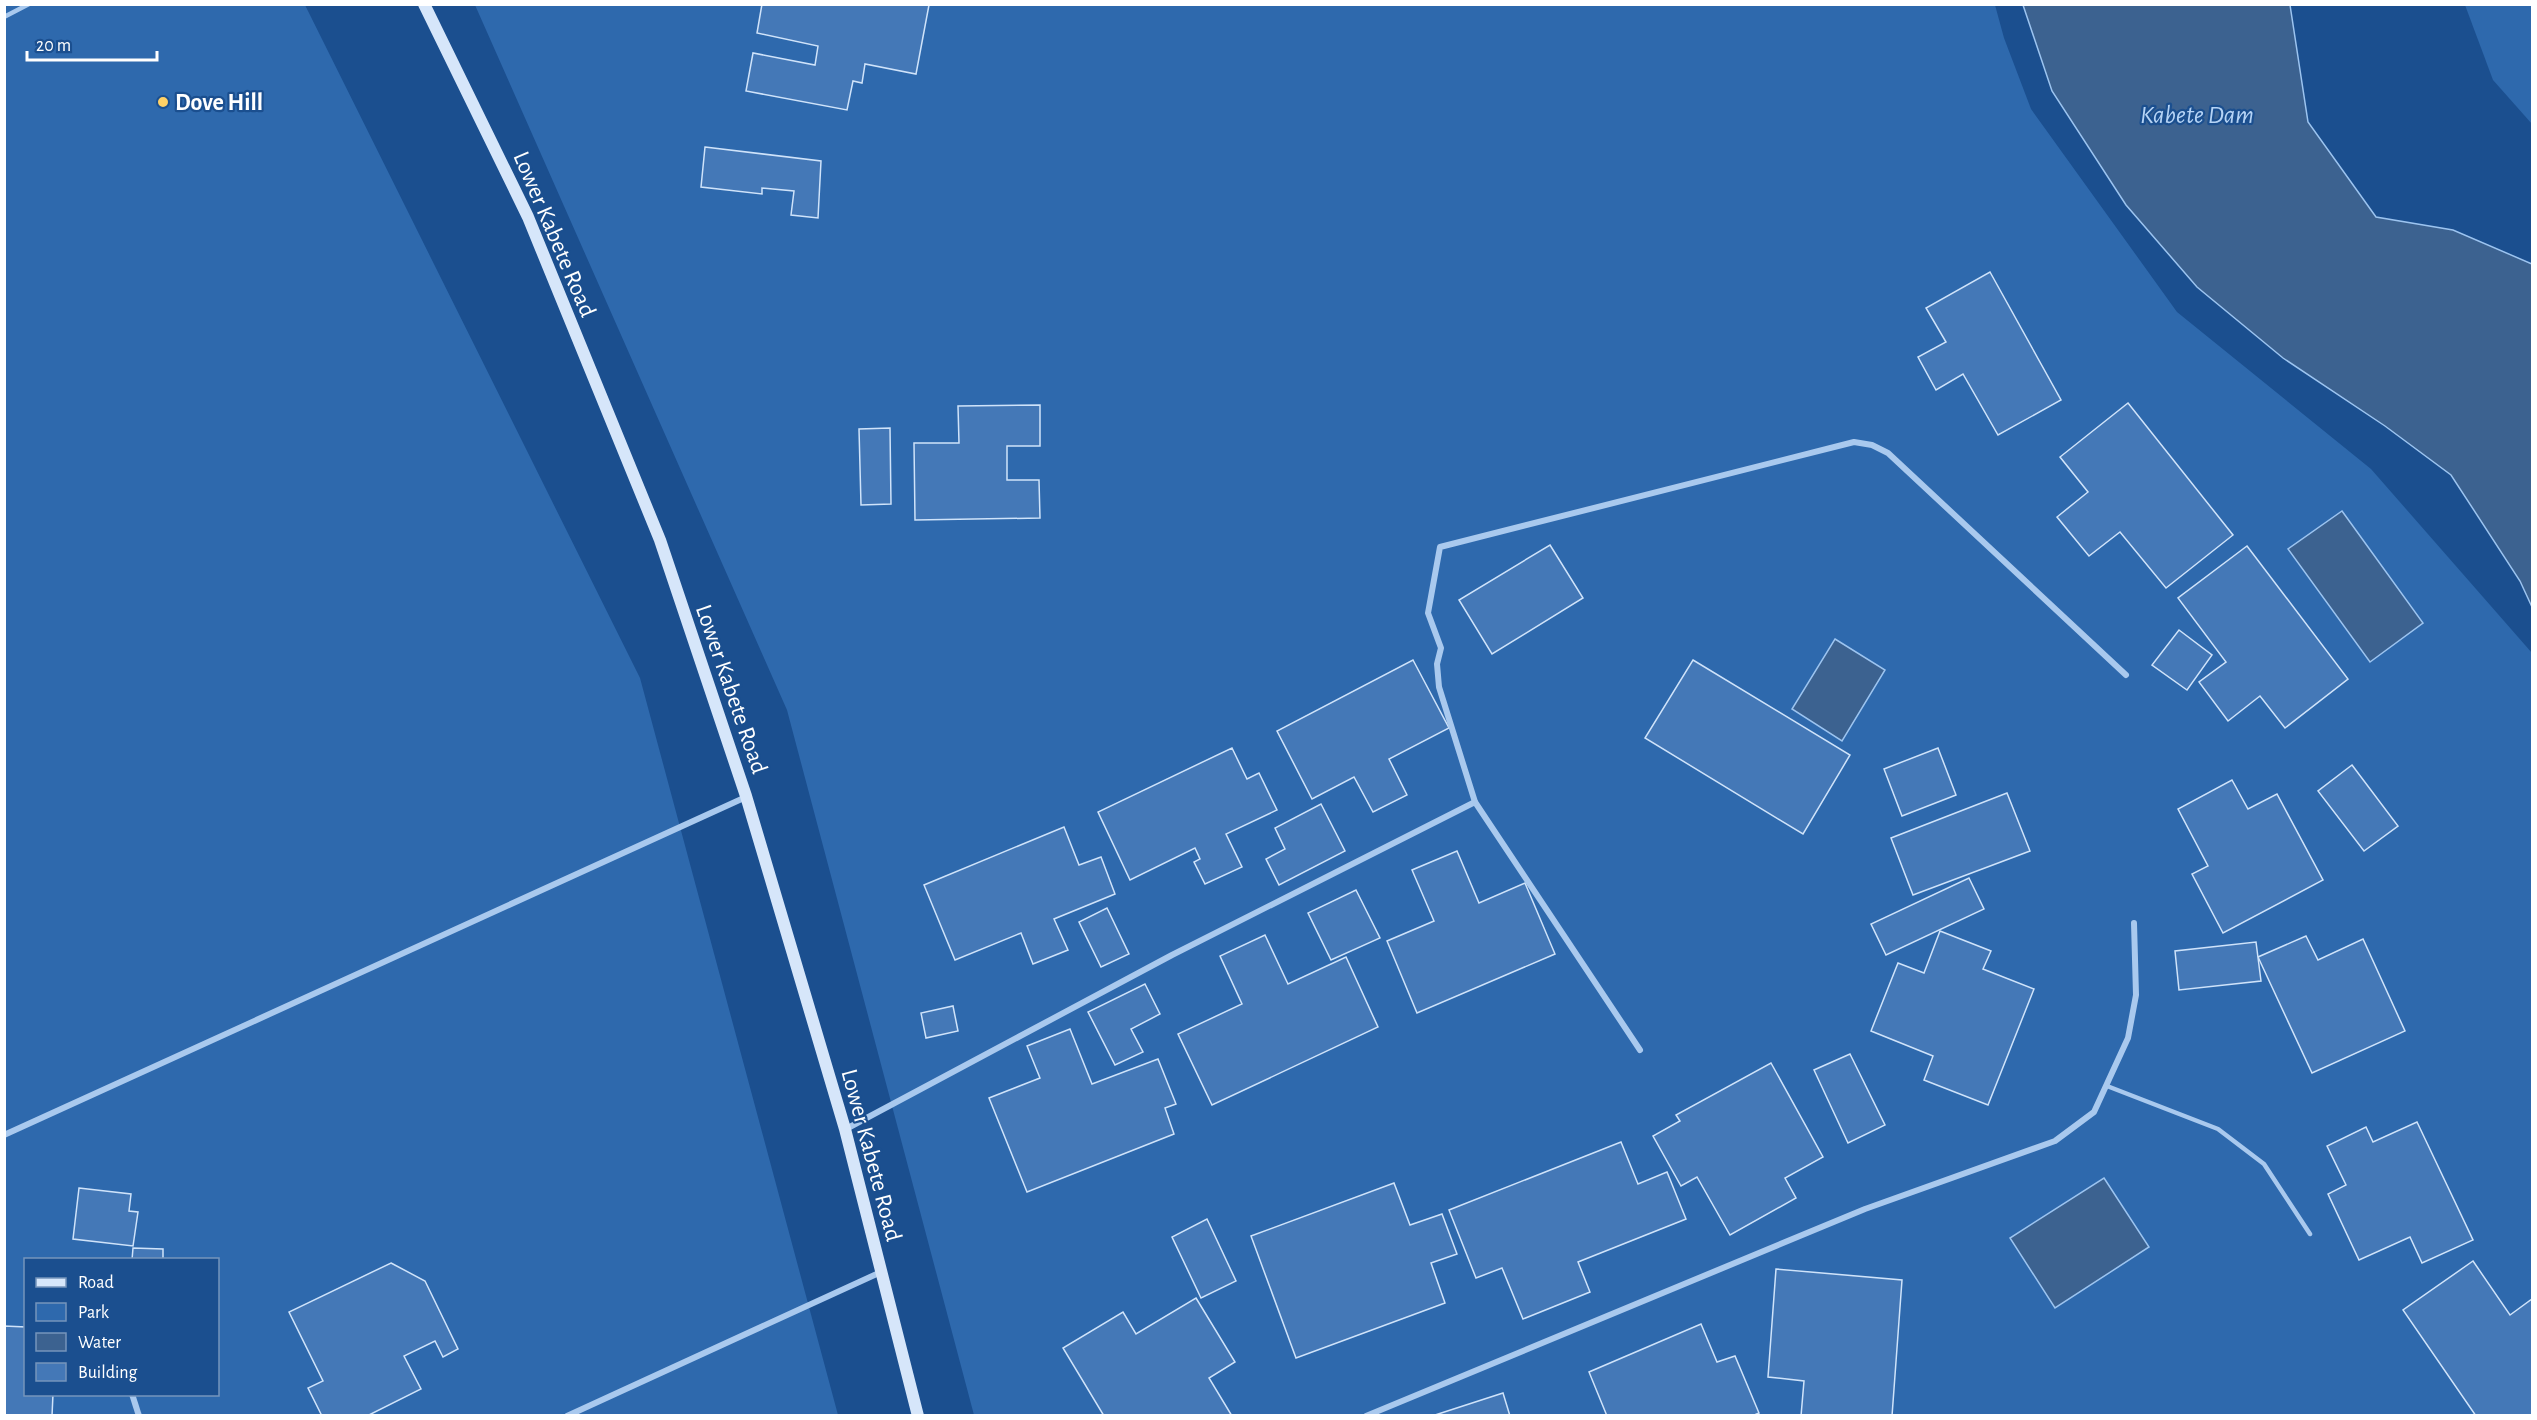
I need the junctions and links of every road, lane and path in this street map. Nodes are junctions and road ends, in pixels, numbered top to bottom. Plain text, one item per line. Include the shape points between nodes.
1 (29, 4) edge
2 (424, 4) edge
3 (4, 17) edge
4 (2126, 675) dead end
5 (746, 796) junction
6 (1475, 802) junction
7 (2134, 923) dead end
8 (1640, 1050) dead end
9 (2108, 1086) junction
10 (845, 1129) junction
11 (4, 1135) edge
12 (2310, 1234) dead end
13 (882, 1271) junction
14 (132, 1396) edge
15 (139, 1416) edge
16 (567, 1416) edge
17 (918, 1416) edge
18 (1366, 1416) edge

1 - 3 lane
2 - 5 main road, Lower Kabete Road via 528,217 660,540
4 - 6 street via 1888,453 1854,442 1440,547 1428,613 1441,648 1437,664 1439,687
5 - 10 main road, Lower Kabete Road
5 - 11 street
6 - 8 street
6 - 10 street
7 - 9 street via 2136,995 2128,1038
9 - 12 lane via 2218,1129 2264,1164
9 - 18 street via 2094,1112 2055,1141 1865,1209
10 - 13 main road, Lower Kabete Road
13 - 16 street
13 - 17 main road, Lower Kabete Road
14 - 15 street

